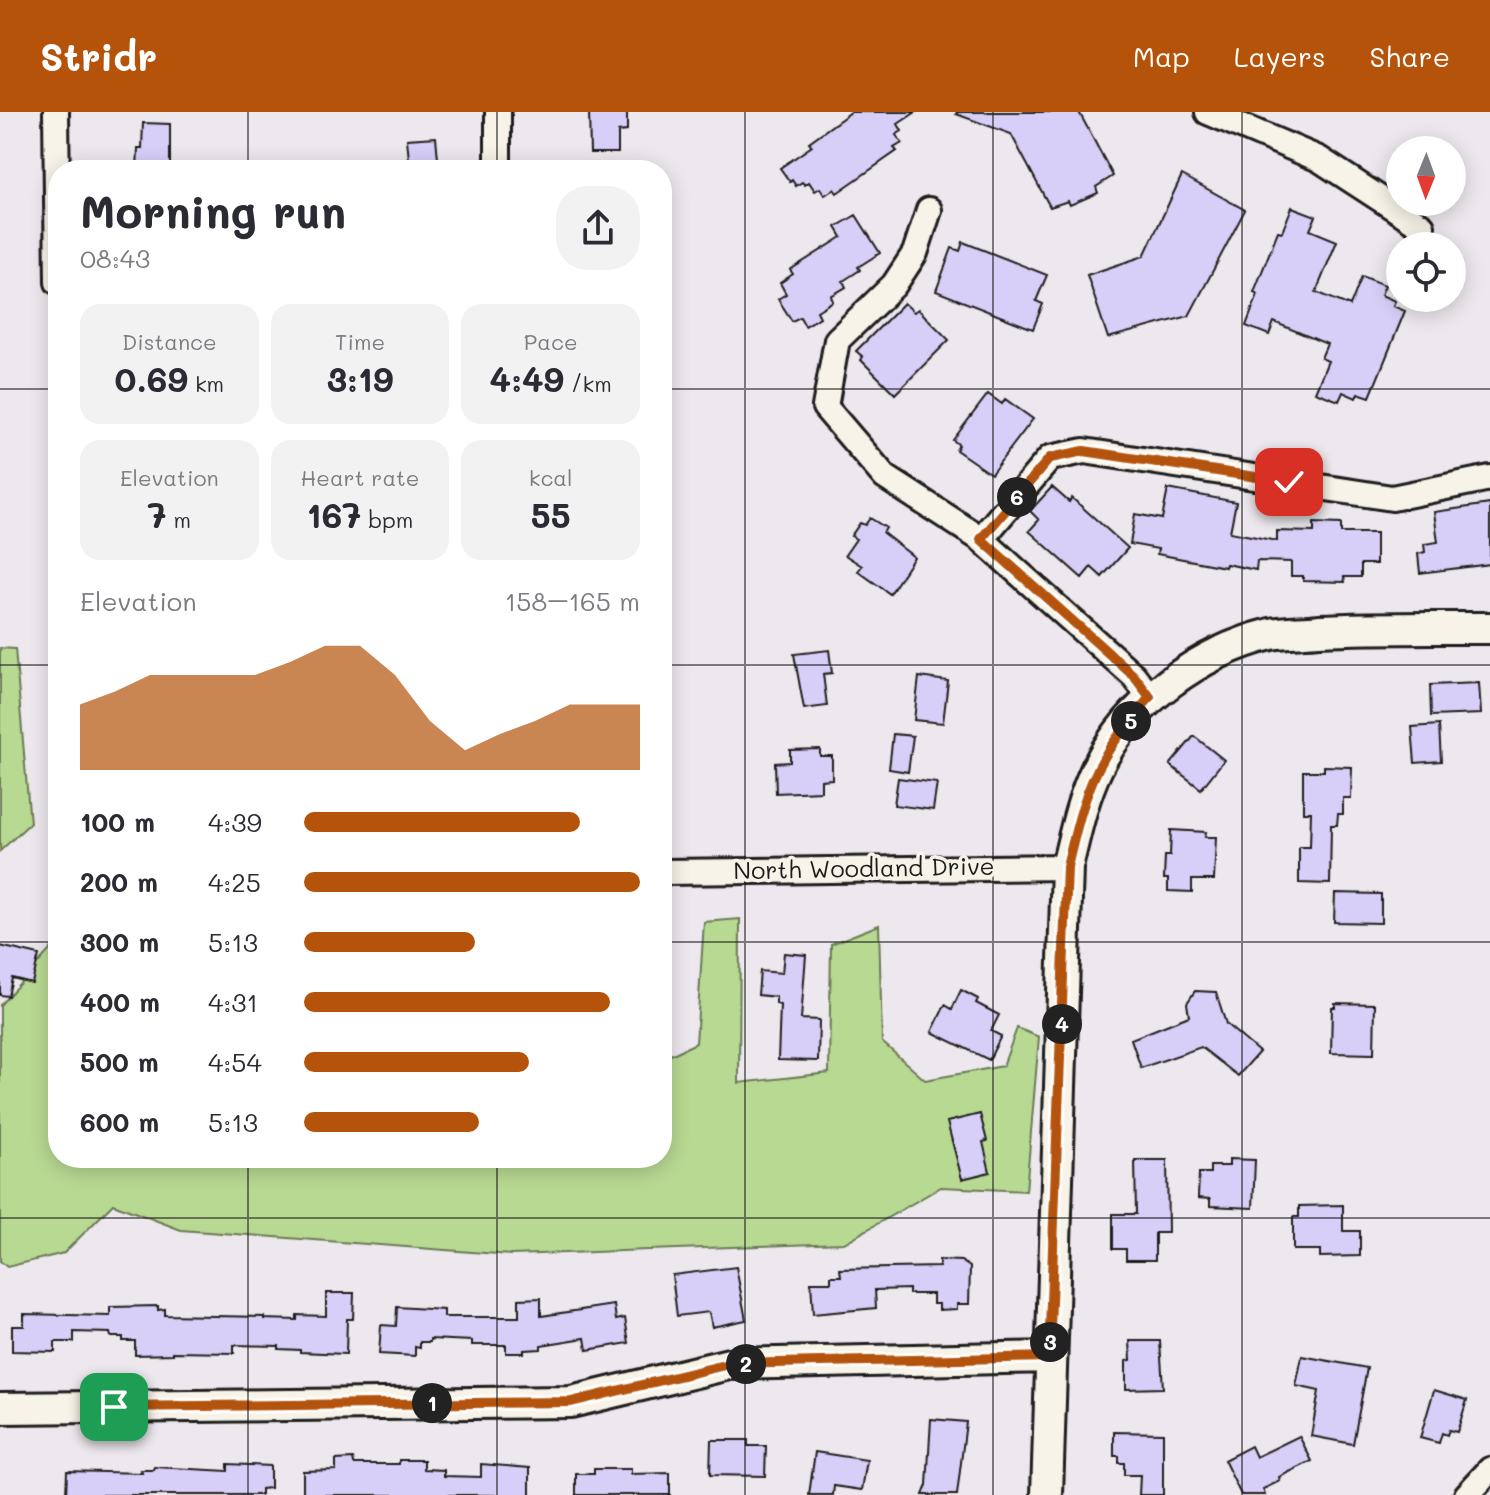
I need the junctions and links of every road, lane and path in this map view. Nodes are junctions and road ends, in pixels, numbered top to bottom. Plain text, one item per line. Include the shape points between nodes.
1 (56, 112) edge
2 (498, 112) edge
3 (1208, 112) edge
4 (57, 160) edge
5 (498, 160) edge
6 (929, 210) dead end
7 (1422, 226) dead end
8 (1490, 478) edge
9 (981, 539) junction
10 (1490, 628) edge
11 (1150, 697) junction
12 (1067, 867) junction
13 (672, 872) edge
14 (1049, 1357) junction
15 (0, 1408) edge
16 (1490, 1470) edge
17 (1047, 1495) edge
18 (1467, 1495) edge

1 - 4 street
2 - 5 street
3 - 7 street via 1319,159
6 - 9 street via 915,253 894,285 837,340 825,407 885,477
8 - 9 street via 1392,498 1084,451 1050,458
9 - 11 street via 1134,676
10 - 11 street via 1274,634 1205,660
11 - 12 street via 1097,770
12 - 13 street, North Woodland Drive
12 - 14 street
14 - 15 street via 729,1364 571,1402
14 - 17 street
16 - 18 street

